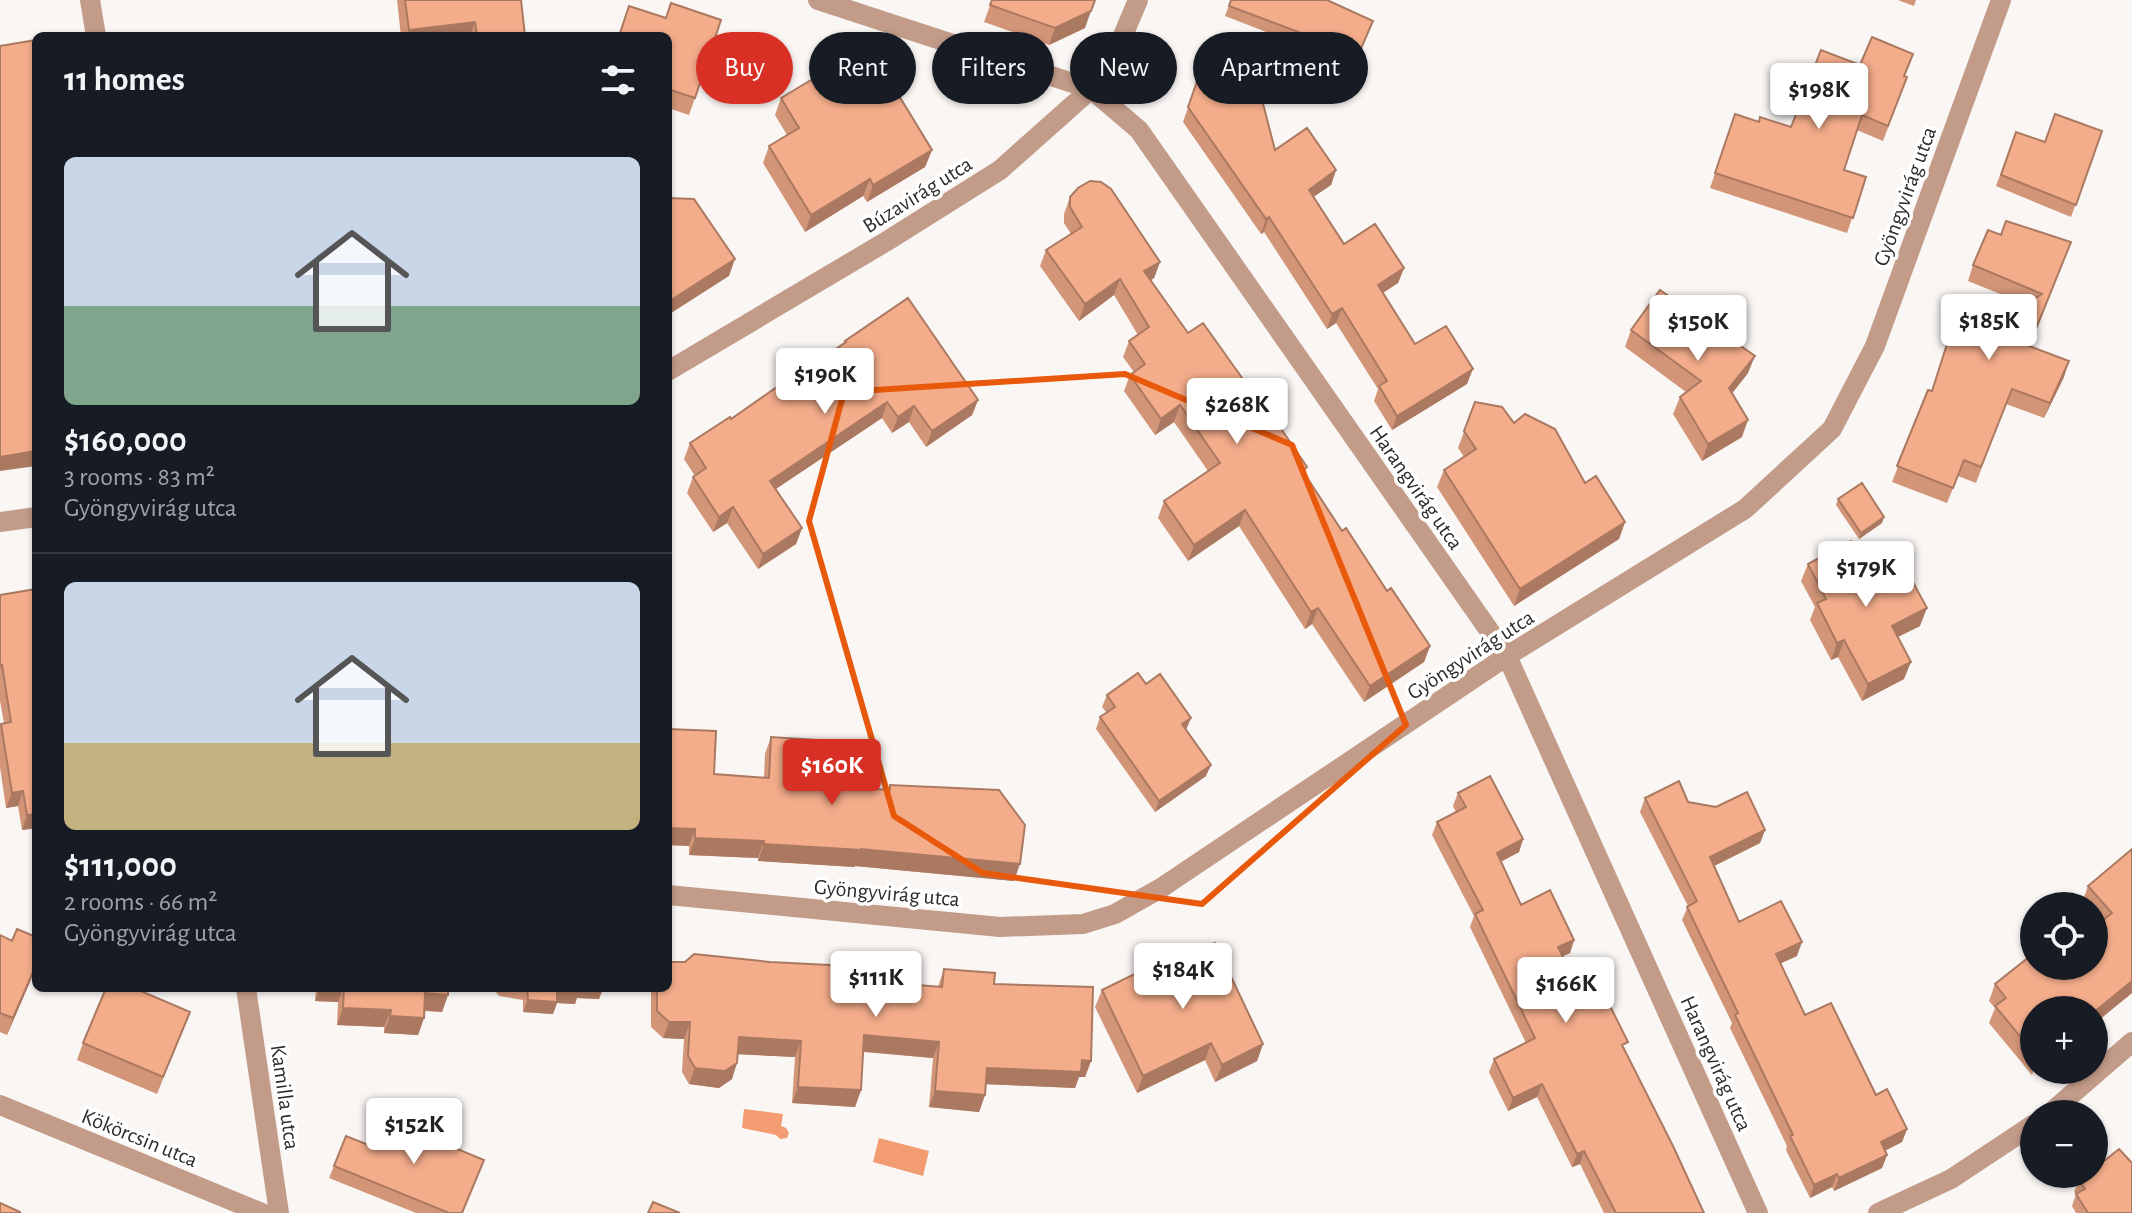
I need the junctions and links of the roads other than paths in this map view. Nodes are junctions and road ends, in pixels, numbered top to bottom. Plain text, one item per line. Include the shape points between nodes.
1 (90, 0) edge
2 (818, 0) edge
3 (1138, 0) edge
4 (2001, 0) edge
5 (95, 32) edge
6 (1125, 32) edge
7 (1070, 82) edge
8 (1074, 104) edge
9 (1109, 104) edge
10 (672, 369) edge
11 (32, 518) edge
12 (0, 522) edge
13 (1507, 656) junction
14 (672, 895) edge
15 (247, 992) edge
16 (2132, 1042) edge
17 (2065, 1100) edge
18 (0, 1105) edge
19 (2020, 1133) edge
20 (262, 1213) edge
21 (279, 1213) edge
22 (1758, 1213) edge
23 (1878, 1213) edge

1 - 5 street
2 - 7 street, Harangvirág utca
3 - 6 street, Búzavirág utca
4 - 13 street, Gyöngyvirág utca via 1875,346 1832,429 1745,509
8 - 10 street, Búzavirág utca via 1000,170
9 - 13 street, Harangvirág utca via 1139,130
11 - 12 street
13 - 14 street, Gyöngyvirág utca via 1161,888 1115,914 1083,924 1000,927
13 - 22 street, Harangvirág utca
15 - 21 street, Kamilla utca
16 - 17 street
18 - 20 street, Kökörcsin utca
19 - 23 street via 1951,1179

